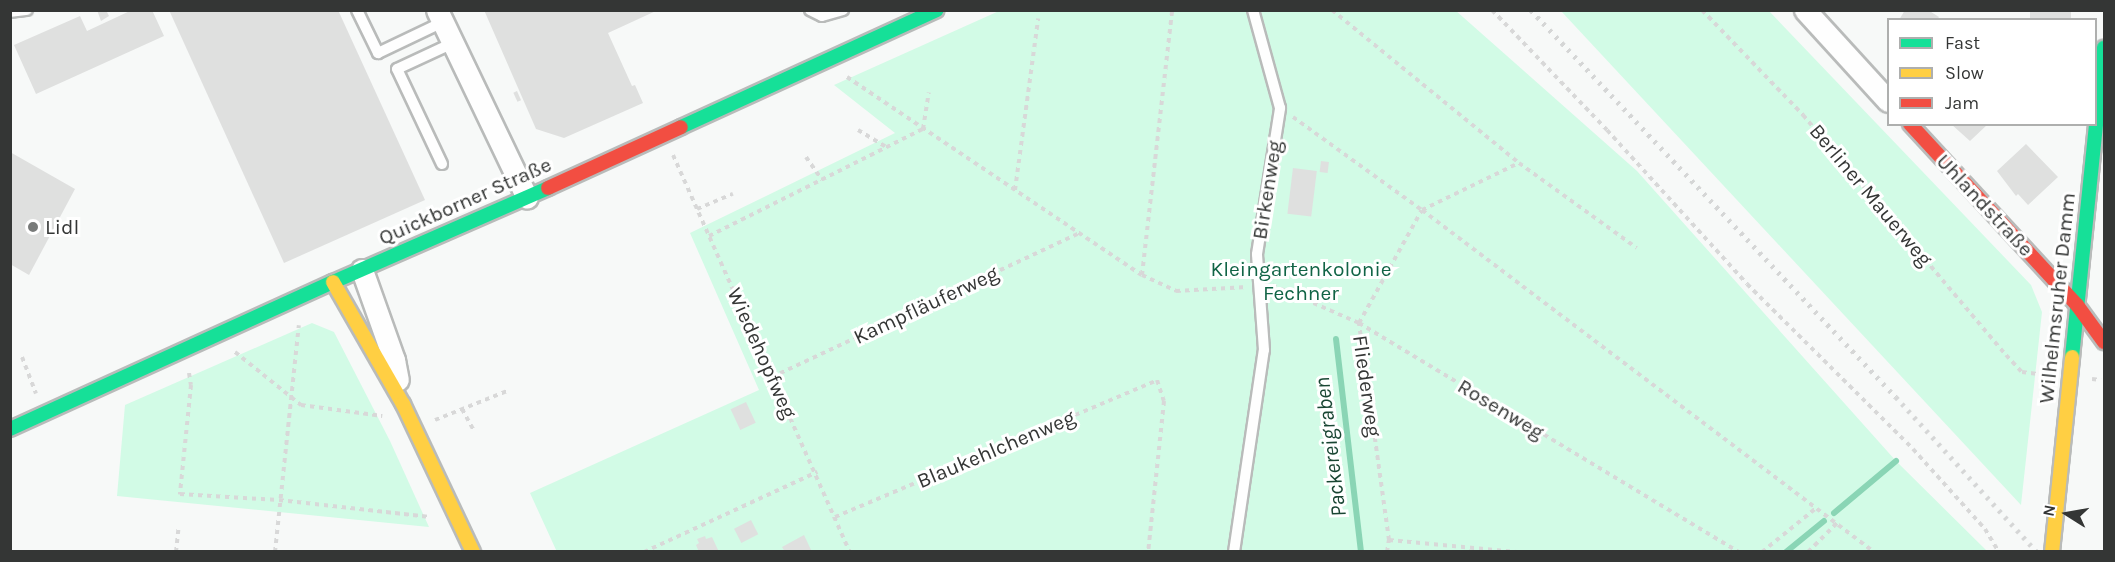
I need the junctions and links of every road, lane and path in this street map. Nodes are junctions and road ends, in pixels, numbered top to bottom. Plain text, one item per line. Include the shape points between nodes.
1 (27, 10) edge
2 (357, 10) edge
3 (810, 10) edge
4 (843, 10) edge
5 (936, 10) edge
6 (1172, 10) edge
7 (1253, 10) edge
8 (1332, 10) edge
9 (1492, 10) edge
10 (1702, 10) edge
11 (1805, 10) edge
12 (10, 12) edge
13 (440, 16) edge
14 (1038, 19) dead end
15 (453, 43) junction
16 (2104, 48) edge
17 (844, 75) dead end
18 (929, 92) dead end
19 (1887, 100) edge
20 (1280, 108) junction
21 (1912, 126) edge
22 (923, 129) junction
23 (858, 130) dead end
24 (887, 147) junction
25 (673, 154) dead end
26 (806, 157) dead end
27 (1519, 163) junction
28 (442, 164) dead end
29 (822, 180) junction
30 (1015, 190) junction
31 (733, 194) dead end
32 (527, 198) junction
33 (697, 209) junction
34 (1422, 210) junction
35 (1079, 233) junction
36 (709, 236) junction
37 (1637, 248) dead end
38 (362, 270) junction
39 (1142, 275) junction
40 (333, 282) junction
41 (1258, 286) junction
42 (2077, 305) junction
43 (1359, 323) junction
44 (299, 325) dead end
45 (2104, 342) edge
46 (234, 352) dead end
47 (22, 357) dead end
48 (189, 373) dead end
49 (2040, 374) dead end
50 (772, 377) junction
51 (507, 391) dead end
52 (290, 397) junction
53 (403, 405) junction
54 (462, 409) junction
55 (44, 413) junction
56 (382, 416) dead end
57 (435, 420) dead end
58 (10, 429) edge
59 (474, 430) dead end
60 (817, 472) junction
61 (279, 500) junction
62 (1815, 509) junction
63 (430, 517) dead end
64 (835, 517) junction
65 (1837, 524) junction
66 (179, 525) dead end
67 (1389, 540) junction
68 (176, 552) edge
69 (275, 552) edge
70 (473, 552) edge
71 (644, 552) edge
72 (850, 552) edge
73 (1148, 552) edge
74 (1234, 552) edge
75 (1388, 552) edge
76 (1516, 552) edge
77 (1738, 552) edge
78 (1762, 552) edge
79 (1808, 552) edge
80 (1874, 552) edge
81 (1999, 552) edge
82 (2052, 552) edge

1 - 12 lane
2 - 13 lane via 378,53
3 - 4 lane via 822,16
5 - 32 street, Quickborner Straße
6 - 39 path
7 - 20 lane, Birkenweg
8 - 27 path
9 - 81 path via 1747,284 1912,449 1985,529
10 - 49 path, Berliner Mauerweg via 1811,124 2006,355 2022,372
11 - 19 street
13 - 15 street
14 - 30 path
15 - 28 lane via 397,69
15 - 32 street
16 - 42 street, Wilhelmsruher Damm via 2091,217
17 - 22 path, Rosenweg
18 - 22 path
20 - 34 path
20 - 41 lane, Birkenweg via 1257,254
21 - 42 street, Uhlandstraße
22 - 24 path
22 - 30 path, Rosenweg
23 - 24 path
24 - 29 path
25 - 33 path, Wiedehopfweg
26 - 29 path
27 - 34 path
27 - 37 path
29 - 36 path
30 - 35 path, Rosenweg
31 - 33 path
32 - 38 street, Quickborner Straße
33 - 36 path, Wiedehopfweg
34 - 43 path, Fliederweg
34 - 62 path
35 - 39 path, Rosenweg
35 - 50 path, Kampfläuferweg
36 - 50 path, Wiedehopfweg
38 - 40 street, Quickborner Straße
38 - 53 street via 394,360
39 - 41 path, Rosenweg via 1176,291
40 - 53 street
40 - 55 street, Quickborner Straße
41 - 43 path, Rosenweg via 1271,284
41 - 74 lane, Birkenweg via 1264,350
42 - 45 street, Uhlandstraße
42 - 82 street, Wilhelmsruher Damm
43 - 67 path, Fliederweg
43 - 77 path, Rosenweg
44 - 52 path
46 - 52 path
47 - 55 path
48 - 61 path via 180,494
50 - 60 path, Wiedehopfweg
51 - 54 path
52 - 56 path via 301,405
52 - 61 path
53 - 70 street
54 - 57 path
54 - 59 path
55 - 58 street, Quickborner Straße
60 - 64 path, Wiedehopfweg
60 - 71 path
61 - 63 path
61 - 69 path
62 - 65 path
62 - 78 path
64 - 72 path, Wiedehopfweg
64 - 73 path, Blaukehlchenweg via 1157,380 1164,401
65 - 79 path
65 - 80 path
66 - 68 path
67 - 75 path, Fliederweg
67 - 76 path

